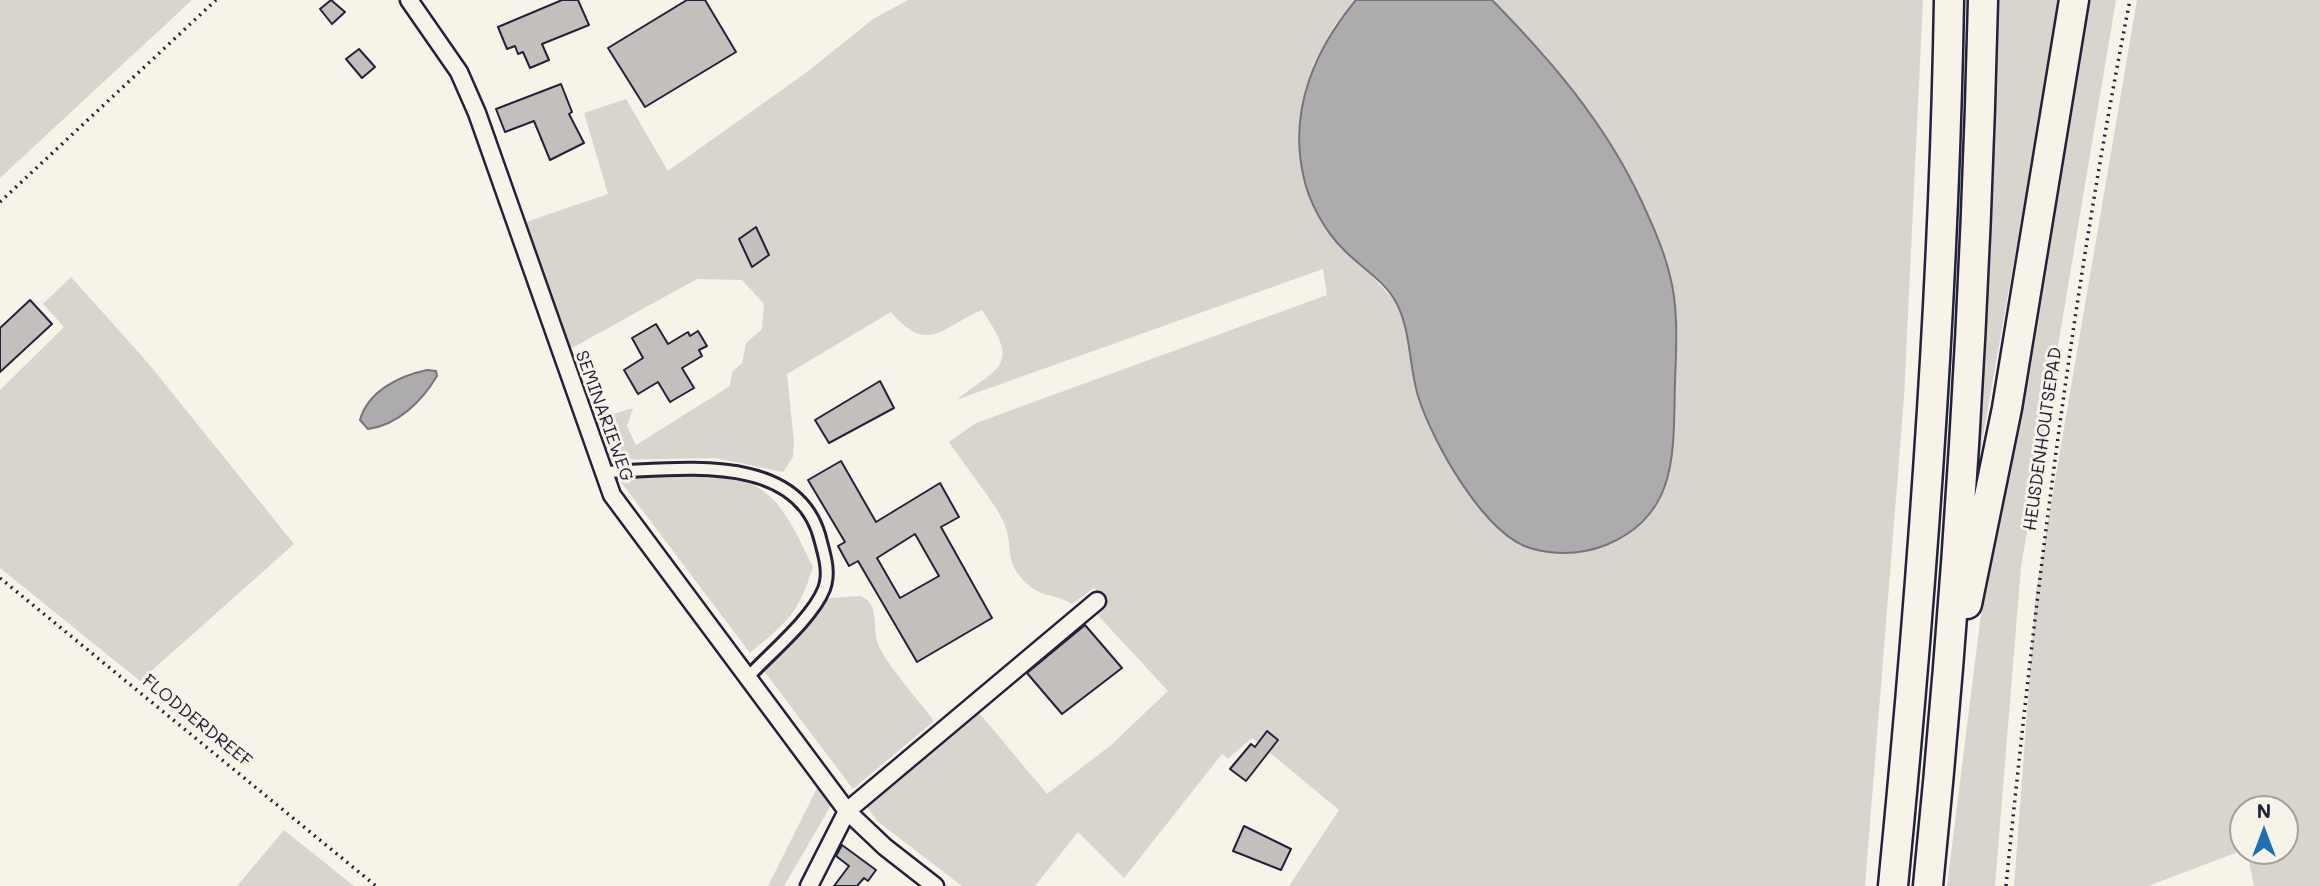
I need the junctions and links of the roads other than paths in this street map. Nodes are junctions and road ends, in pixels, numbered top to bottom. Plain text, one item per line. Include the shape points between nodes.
1 (409, 0) edge
2 (1949, 0) edge
3 (1983, 0) edge
4 (2074, 0) edge
5 (603, 472) junction
6 (1097, 601) dead end
7 (1951, 661) junction
8 (747, 678) junction
9 (847, 811) junction
10 (809, 886) edge
11 (935, 886) edge
12 (1894, 886) edge
13 (1928, 886) edge

1 - 5 street, SEMINARIEWEG via 459,72 477,113
2 - 12 highway via 1923,559
3 - 7 highway via 1973,303
4 - 7 highway via 2004,421 1976,570
5 - 8 street, SEMINARIEWEG via 612,495
5 - 8 street via 735,469 769,481 797,498 817,522 828,568 824,589
6 - 9 street
7 - 13 highway
8 - 9 street, SEMINARIEWEG
9 - 10 street
9 - 11 street, SEMINARIEWEG

